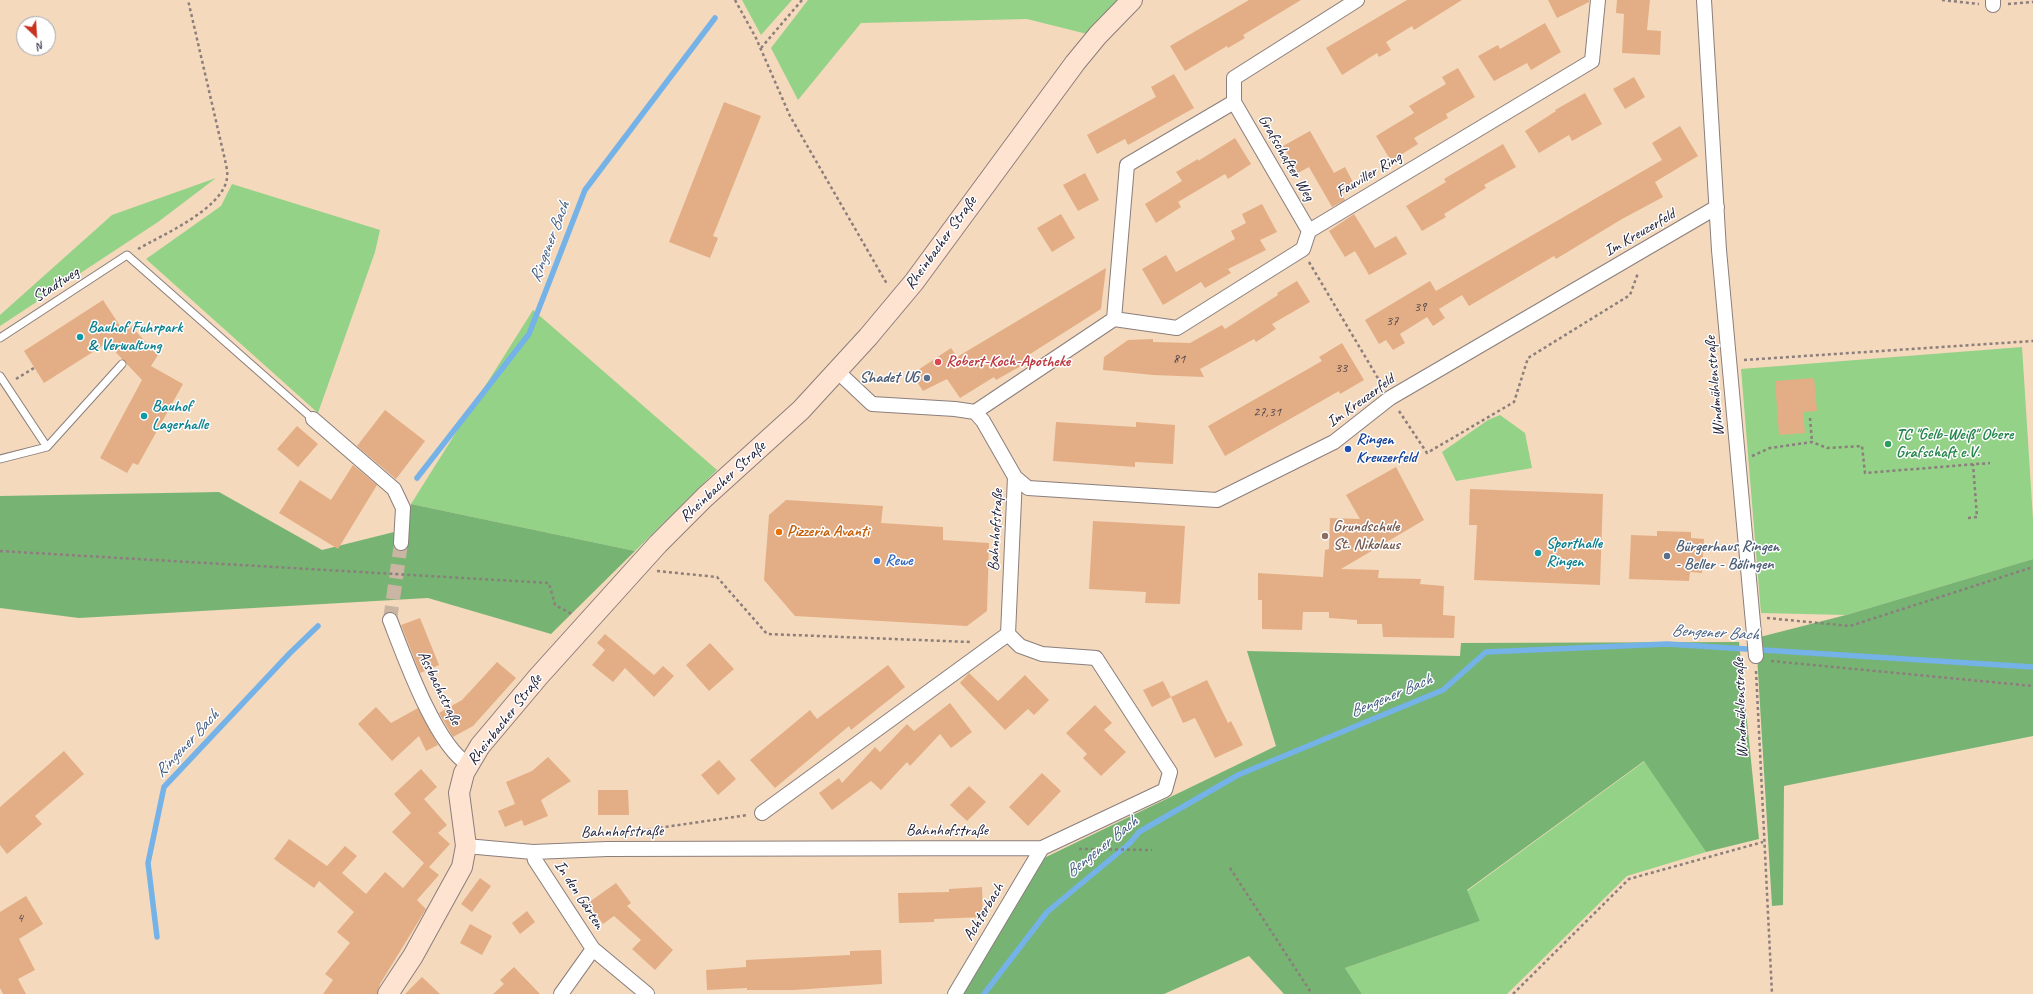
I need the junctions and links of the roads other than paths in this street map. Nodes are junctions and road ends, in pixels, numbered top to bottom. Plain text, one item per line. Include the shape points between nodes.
1 (1132, 0) edge
2 (1357, 0) edge
3 (1598, 0) edge
4 (1704, 0) edge
5 (1234, 102) junction
6 (1717, 207) junction
7 (1309, 231) junction
8 (1114, 319) junction
9 (0, 338) edge
10 (122, 364) dead end
11 (837, 371) junction
12 (0, 376) edge
13 (975, 412) junction
14 (313, 419) joint
15 (47, 447) junction
16 (0, 459) edge
17 (1015, 476) junction
18 (401, 543) tunnel mouth
19 (390, 620) tunnel mouth
20 (1008, 634) junction
21 (1756, 658) road end
22 (468, 764) junction
23 (762, 813) road end
24 (466, 846) junction
25 (1042, 848) junction
26 (533, 852) junction
27 (594, 949) junction
28 (388, 994) edge
29 (561, 994) edge
30 (647, 994) edge
31 (955, 994) edge

1 - 11 main road, Rheinbacher Straße via 1075,63 914,282
2 - 5 street via 1234,78
3 - 7 street, Fauviller Ring via 1592,61
4 - 6 street
5 - 7 street, Grafschafter Weg
5 - 8 street via 1128,165
6 - 17 street, Im Kreuzerfeld via 1390,398 1334,442 1217,500 1028,488
6 - 21 street, Windmühlenstraße
7 - 8 street via 1303,249 1177,328
8 - 13 street
9 - 14 lane, Stadtweg via 127,255
10 - 15 lane
11 - 13 street via 872,404
11 - 22 main road, Rheinbacher Straße via 788,422 694,508 635,569 538,677
12 - 15 lane
13 - 17 street, Im Kreuzerfeld via 983,421
14 - 18 street via 394,489 403,508
15 - 16 lane
17 - 20 street, Bahnhofstraße
19 - 22 street, Assbachstraße via 417,689 449,746
20 - 23 street
20 - 25 street, Bahnhofstraße via 1020,646 1042,654 1096,658 1170,772 1165,790
22 - 24 main road, Rheinbacher Straße via 459,793
24 - 26 street, Bahnhofstraße
24 - 28 main road, Rheinbacher Straße via 457,878 413,956
25 - 26 street, Bahnhofstraße via 607,849
25 - 31 street, Achterbach
26 - 27 street, In den Gärten via 535,860
27 - 29 street, In den Gärten
27 - 30 street

